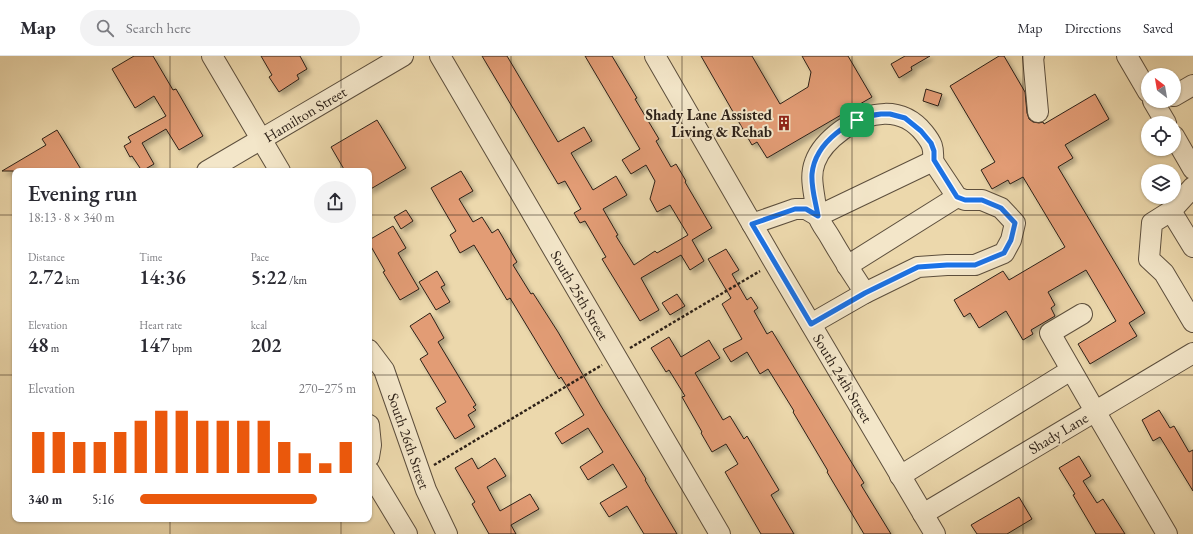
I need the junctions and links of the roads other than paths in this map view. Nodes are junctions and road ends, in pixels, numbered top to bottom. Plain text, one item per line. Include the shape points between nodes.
1 (212, 56) edge
2 (403, 56) edge
3 (440, 56) edge
4 (655, 56) edge
5 (1034, 56) edge
6 (1127, 56) edge
7 (1141, 78) edge
8 (1193, 85) edge
9 (1181, 92) edge
10 (1038, 112) dead end
11 (261, 140) junction
12 (1181, 148) edge
13 (934, 160) junction
14 (212, 168) edge
15 (278, 168) edge
16 (1193, 169) edge
17 (1193, 187) edge
18 (957, 197) junction
19 (1171, 211) junction
20 (818, 216) junction
21 (752, 224) junction
22 (1193, 247) edge
23 (847, 266) junction
24 (865, 293) junction
25 (1082, 314) dead end
26 (1191, 314) edge
27 (811, 324) junction
28 (1193, 353) edge
29 (372, 354) edge
30 (1071, 370) junction
31 (1095, 411) junction
32 (372, 476) edge
33 (900, 476) junction
34 (923, 514) junction
35 (407, 534) edge
36 (447, 534) edge
37 (720, 534) edge
38 (935, 534) edge
39 (1167, 534) edge

1 - 11 street
2 - 11 street, Hamilton Street
3 - 37 street, South 25th Street
4 - 21 street, South 24th Street
5 - 10 street
6 - 7 street
8 - 9 street
11 - 14 street, Hamilton Street
11 - 15 street
12 - 16 street
13 - 18 street
13 - 20 street
13 - 20 street via 931,143 905,118 881,114 857,120 828,141 815,162 812,181
17 - 19 street
18 - 23 street
18 - 24 street via 965,200 982,200 1001,208 1015,223 1011,240 1004,253 975,265 918,267
19 - 22 street
19 - 26 street via 1152,223 1149,259 1164,273
20 - 21 street via 806,209 795,209
20 - 23 street
21 - 27 street, South 24th Street
23 - 24 street
24 - 27 street
25 - 30 street via 1050,333
27 - 33 street, South 24th Street
28 - 31 street, Shady Lane
29 - 36 street, South 26th Street via 384,370 426,490
30 - 31 street
30 - 33 street
31 - 34 street, Shady Lane
31 - 39 street
32 - 35 street
33 - 34 street, South 24th Street
34 - 38 street, South 24th Street

